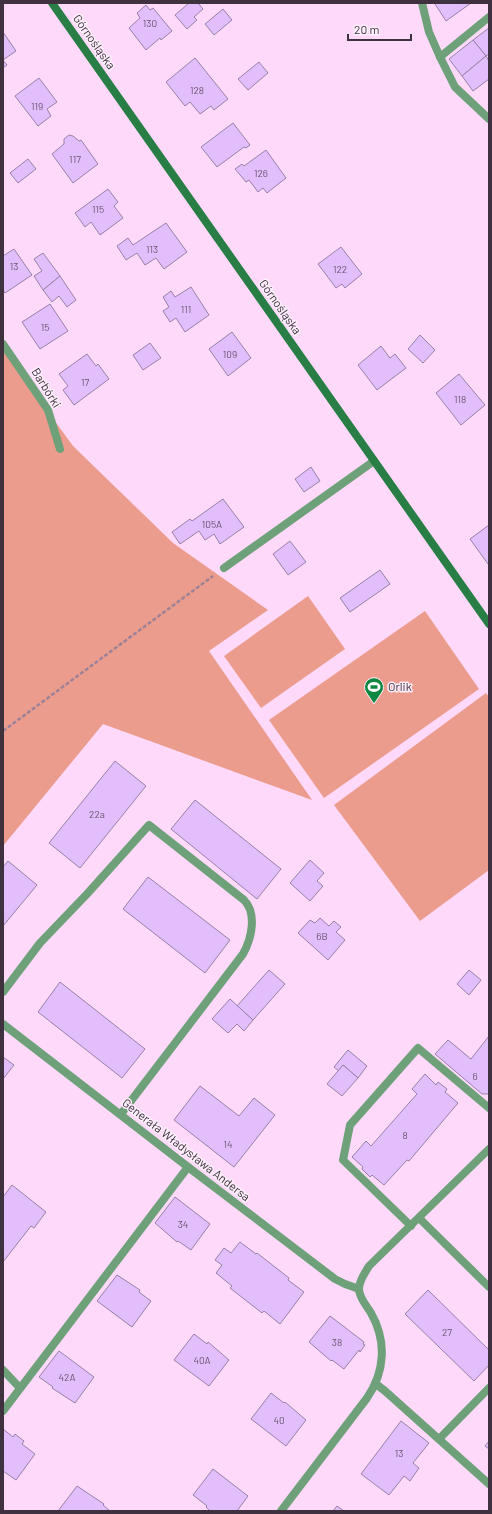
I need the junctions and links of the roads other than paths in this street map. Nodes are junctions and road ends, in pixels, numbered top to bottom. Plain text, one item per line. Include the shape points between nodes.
1 (52, 3) edge
2 (422, 3) edge
3 (489, 18) edge
4 (440, 57) junction
5 (487, 114) edge
6 (3, 344) edge
7 (60, 449) dead end
8 (374, 461) junction
9 (224, 568) road end
10 (489, 624) edge
11 (3, 992) edge
12 (3, 1024) edge
13 (489, 1108) edge
14 (121, 1114) junction
15 (489, 1149) edge
16 (188, 1167) junction
17 (419, 1218) junction
18 (411, 1226) junction
19 (489, 1287) edge
20 (359, 1289) junction
21 (3, 1370) edge
22 (376, 1384) junction
23 (20, 1388) junction
24 (489, 1388) edge
25 (3, 1411) edge
26 (439, 1439) junction
27 (489, 1484) edge
28 (281, 1511) edge

1 - 8 street, Górnośląska
2 - 4 street via 429,32
3 - 4 street
4 - 5 street via 455,87
6 - 7 street, Barbórki via 48,410
8 - 9 street
8 - 10 street, Górnośląska
11 - 14 street via 40,943 149,825 249,905 252,916 249,940 243,954
12 - 14 street, Generała Władysława Andersa
13 - 18 street via 418,1048 350,1125 343,1160
14 - 16 street, Generała Władysława Andersa
15 - 17 street
16 - 20 street, Generała Władysława Andersa via 335,1279
16 - 23 street
17 - 18 street
17 - 19 street
18 - 20 street via 369,1266 360,1281
20 - 22 street via 376,1321 382,1350 382,1365
21 - 23 street
22 - 26 street
22 - 28 street
23 - 25 street
24 - 26 street
26 - 27 street

